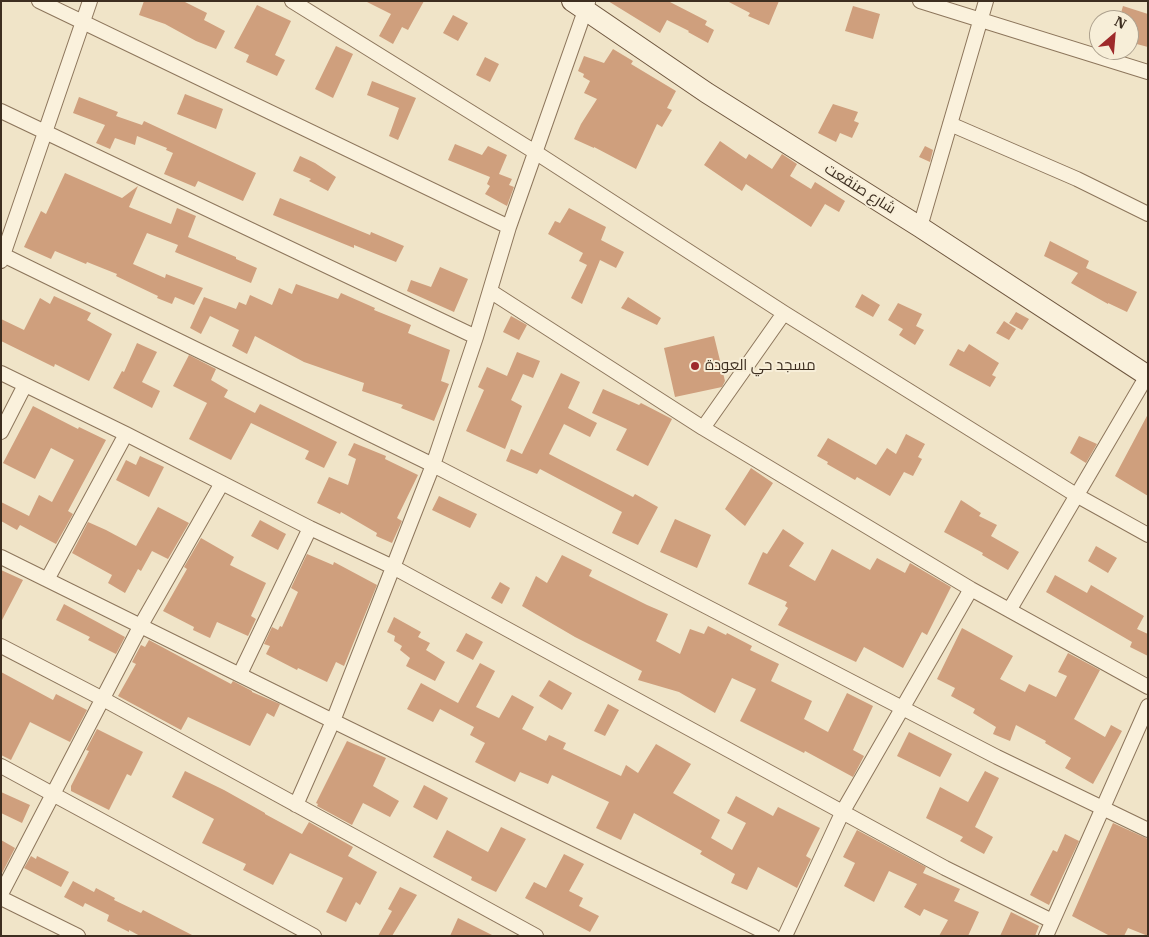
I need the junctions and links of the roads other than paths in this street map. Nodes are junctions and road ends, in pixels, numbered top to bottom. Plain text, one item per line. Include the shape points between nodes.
1 (39, 1) edge
2 (90, 1) edge
3 (292, 1) edge
4 (920, 1) edge
5 (986, 1) edge
6 (582, 4) edge
7 (981, 20) junction
8 (82, 22) junction
9 (1148, 72) edge
10 (1, 111) edge
11 (950, 124) junction
12 (45, 132) junction
13 (535, 152) junction
14 (1148, 214) edge
15 (509, 227) junction
16 (920, 227) junction
17 (2, 256) edge
18 (490, 291) junction
19 (784, 312) junction
20 (476, 337) junction
21 (1, 372) edge
22 (1147, 375) edge
23 (25, 385) junction
24 (703, 428) junction
25 (1, 432) edge
26 (126, 434) junction
27 (433, 465) junction
28 (222, 482) junction
29 (1076, 494) junction
30 (310, 528) junction
31 (1148, 535) edge
32 (1, 556) edge
33 (393, 567) junction
34 (48, 578) junction
35 (971, 589) junction
36 (1010, 610) junction
37 (141, 625) junction
38 (1, 646) edge
39 (240, 674) junction
40 (1148, 687) edge
41 (104, 699) junction
42 (1148, 706) edge
43 (903, 708) junction
44 (332, 721) junction
45 (1, 766) edge
46 (53, 794) junction
47 (296, 805) junction
48 (1103, 807) junction
49 (843, 812) junction
50 (1148, 830) edge
51 (1, 894) edge
52 (1, 898) edge
53 (1052, 921) junction
54 (78, 936) edge
55 (314, 936) edge
56 (536, 936) edge
57 (773, 936) edge
58 (785, 936) edge
59 (1046, 936) edge

1 - 8 street
2 - 8 street
3 - 13 street
4 - 7 street
5 - 7 street
6 - 13 street
6 - 16 street, شارع صنقعت via 708,93
7 - 9 street
7 - 11 street
8 - 12 street
8 - 15 street
10 - 12 street
11 - 14 street
11 - 16 street
12 - 17 street
12 - 20 street
13 - 15 street
13 - 19 street
15 - 18 street
16 - 22 street, شارع صنقعت
17 - 27 street
18 - 20 street
18 - 24 street
19 - 24 street
19 - 29 street
20 - 27 street
21 - 23 street
22 - 29 street
23 - 25 street
23 - 26 street
24 - 35 street
26 - 28 street
26 - 34 street
27 - 33 street
27 - 43 street
28 - 30 street
28 - 37 street
29 - 31 street
29 - 36 street
30 - 33 street
30 - 39 street
32 - 34 street
33 - 44 street
33 - 49 street
34 - 37 street
35 - 36 street
35 - 43 street
36 - 40 street
37 - 39 street
37 - 41 street
38 - 41 street
39 - 44 street
41 - 46 street
41 - 47 street
42 - 48 street
43 - 48 street
43 - 49 street
44 - 47 street
44 - 57 street
45 - 46 street
46 - 51 street
46 - 55 street
47 - 56 street
48 - 50 street
48 - 53 street
49 - 53 street
49 - 58 street
52 - 54 street
53 - 59 street

